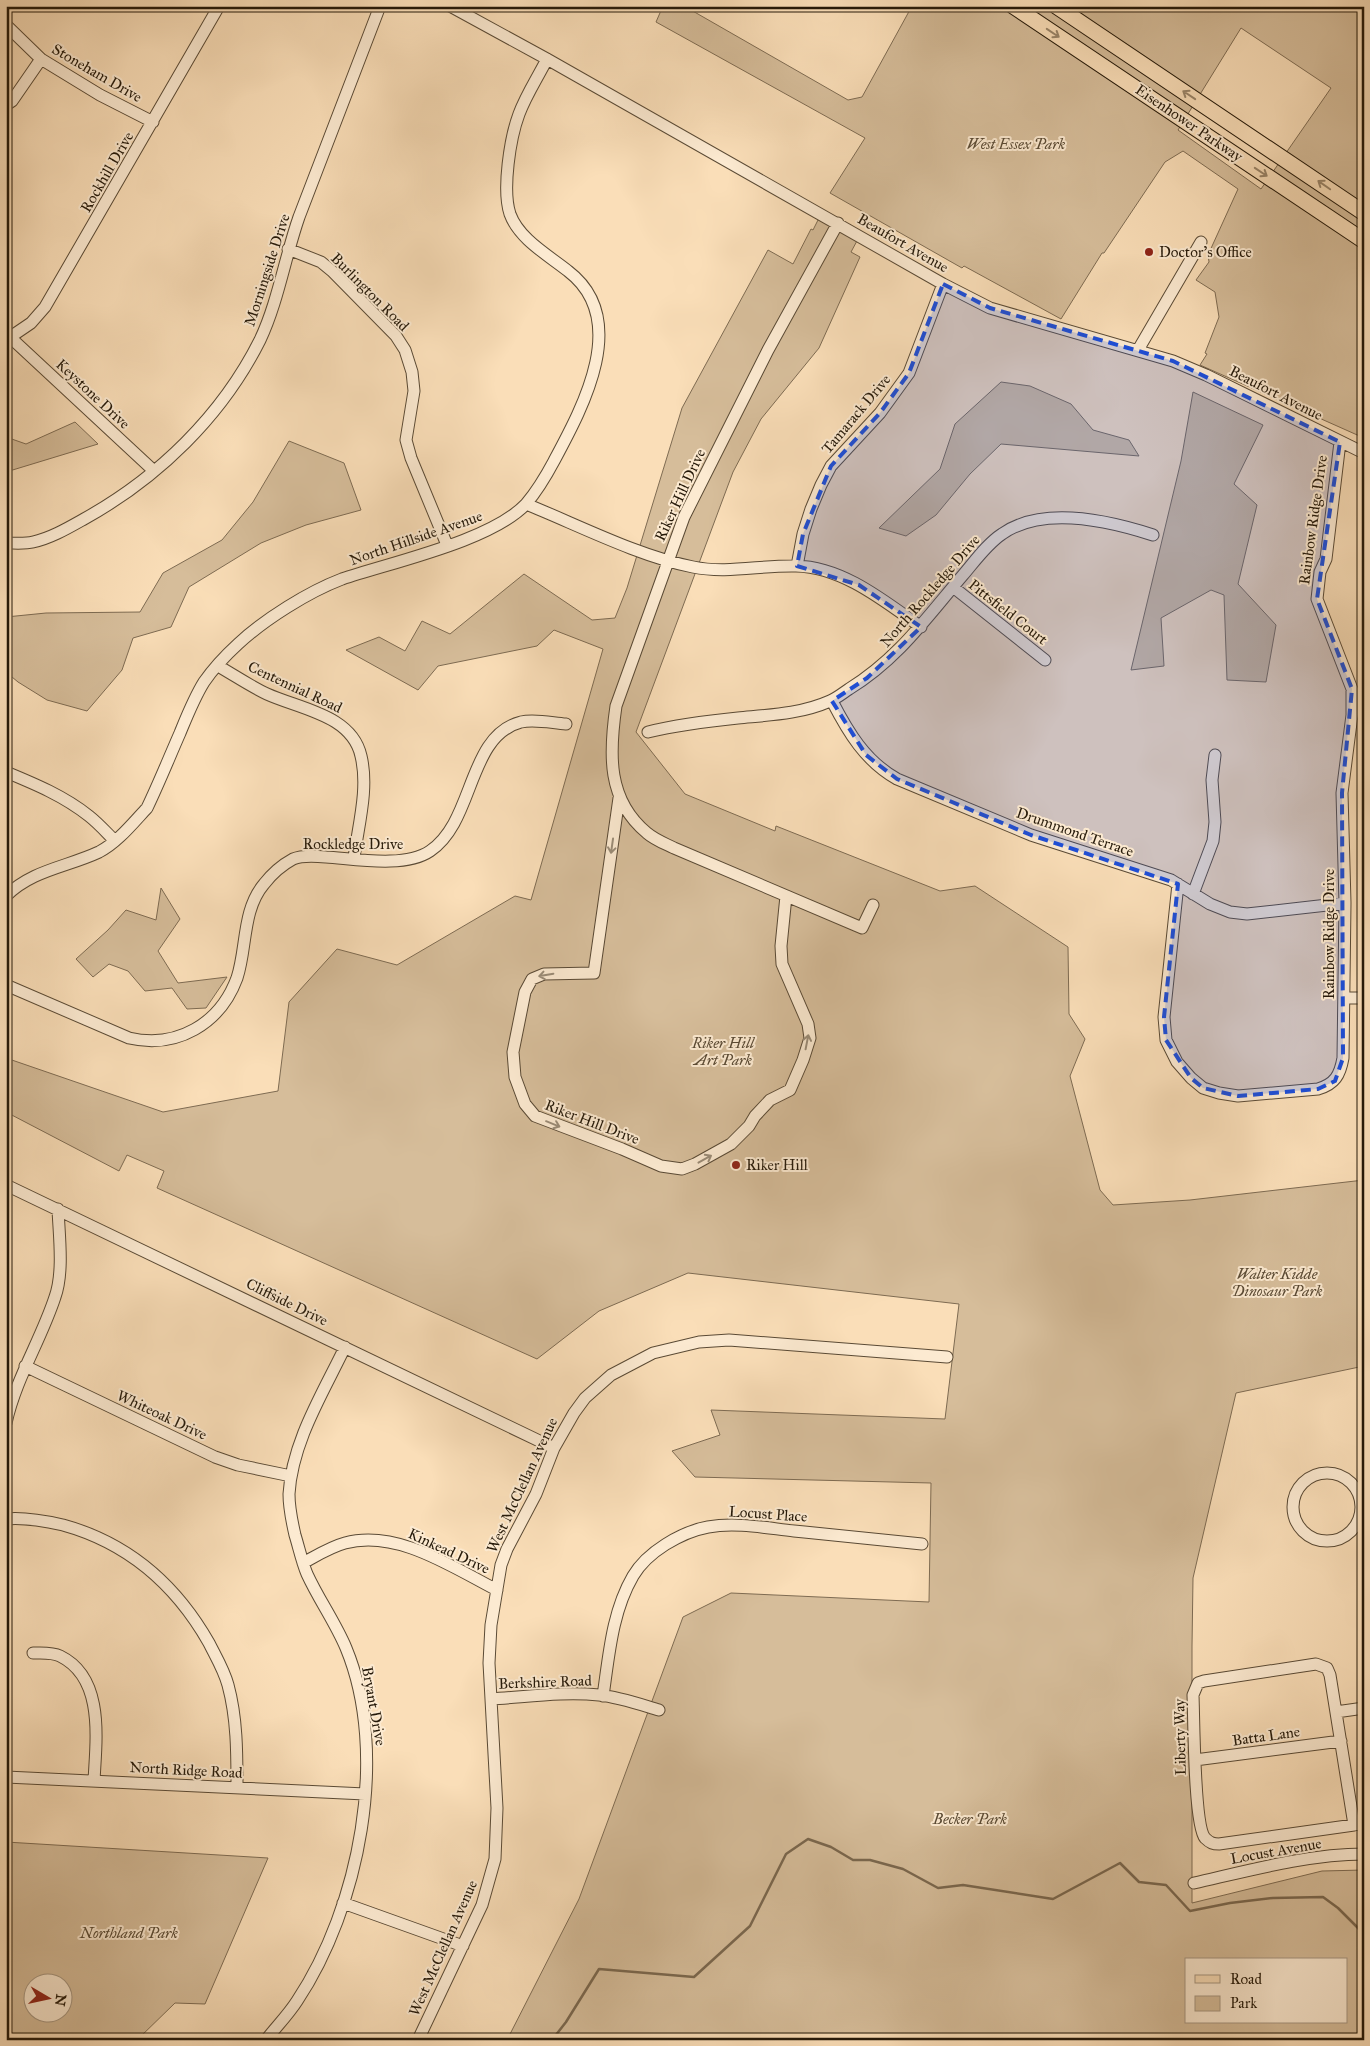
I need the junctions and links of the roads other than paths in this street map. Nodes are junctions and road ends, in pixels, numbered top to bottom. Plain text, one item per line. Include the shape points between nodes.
1 (219, 6) edge
2 (380, 6) edge
3 (450, 6) edge
4 (1013, 6) edge
5 (1056, 6) edge
6 (6, 26) edge
7 (41, 59) junction
8 (547, 59) junction
9 (6, 105) edge
10 (153, 122) junction
11 (1364, 213) edge
12 (838, 223) junction
13 (1364, 241) edge
14 (1201, 242) dead end
15 (288, 249) junction
16 (943, 284) junction
17 (8, 339) edge
18 (1138, 350) junction
19 (1340, 442) junction
20 (1364, 453) edge
21 (154, 471) junction
22 (526, 504) junction
23 (1153, 535) dead end
24 (6, 544) edge
25 (447, 545) junction
26 (667, 561) junction
27 (797, 566) junction
28 (953, 587) junction
29 (921, 627) junction
30 (1045, 660) dead end
31 (218, 666) junction
32 (832, 701) junction
33 (566, 724) dead end
34 (648, 732) dead end
35 (1215, 755) dead end
36 (6, 772) edge
37 (619, 798) junction
38 (114, 840) junction
39 (354, 858) junction
40 (1178, 884) junction
41 (1193, 894) junction
42 (6, 896) edge
43 (786, 896) junction
44 (1345, 902) junction
45 (873, 904) dead end
46 (6, 985) edge
47 (1344, 998) junction
48 (1364, 998) edge
49 (6, 1185) edge
50 (58, 1209) junction
51 (345, 1347) junction
52 (947, 1357) dead end
53 (25, 1366) junction
54 (6, 1423) edge
55 (554, 1448) junction
56 (291, 1476) junction
57 (1361, 1491) edge
58 (7, 1515) edge
59 (922, 1544) dead end
60 (303, 1563) junction
61 (497, 1590) junction
62 (33, 1653) dead end
63 (603, 1696) junction
64 (491, 1699) junction
65 (1364, 1708) edge
66 (659, 1710) dead end
67 (1336, 1712) junction
68 (1341, 1741) junction
69 (1195, 1760) junction
70 (6, 1777) edge
71 (94, 1781) junction
72 (237, 1787) junction
73 (365, 1794) junction
74 (1359, 1824) edge
75 (1364, 1854) edge
76 (1194, 1883) dead end
77 (343, 1903) junction
78 (463, 1946) junction
79 (266, 2040) edge
80 (418, 2040) edge

1 - 10 street, Rockhill Drive
2 - 15 street, Morningside Drive
3 - 8 street, Beaufort Avenue
4 -> 13 main road, Eisenhower Parkway
11 -> 5 main road, Eisenhower Parkway
6 - 7 street, Stoneham Drive
7 - 9 street
7 - 10 street, Stoneham Drive
8 - 12 street, Beaufort Avenue
8 - 22 street, North Hillside Avenue via 519,114 510,153 507,201 518,229 577,277 588,290 595,305 599,338 594,374 576,418 540,486
10 - 17 street, Rockhill Drive via 46,308
12 - 16 street, Beaufort Avenue
12 - 26 street, Riker Hill Drive via 768,350 697,490
14 - 18 street
15 - 21 street, Morningside Drive via 274,302 246,365 201,427
15 - 25 street, Burlington Road via 320,262 332,272 396,336 405,350 414,391 406,440
16 - 18 street, Beaufort Avenue via 990,308
16 - 27 street, Tamarack Drive via 909,373 880,413 831,466 821,485 811,509
17 - 21 street, Keystone Drive
18 - 19 street, Beaufort Avenue via 1206,375
19 - 20 street, Beaufort Avenue
19 - 44 street, Rainbow Ridge Drive via 1326,559 1320,572 1317,599 1352,689 1342,793
21 - 24 street, Morningside Drive via 112,504 62,531 32,543
22 - 25 street, North Hillside Avenue via 493,527
22 - 26 street
23 - 28 street, North Rockledge Drive via 1079,519 1033,521 1003,533
25 - 31 street, North Hillside Avenue via 339,580 302,599 242,641
26 - 27 street via 722,571
26 - 37 street, Riker Hill Drive via 616,706 612,768
27 - 29 street via 834,574 859,586
28 - 29 street, North Rockledge Drive
28 - 30 street, Pittsfield Court
29 - 32 street, North Rockledge Drive via 895,655
31 - 38 street, North Hillside Avenue via 205,682 190,711 146,808
31 - 39 street, Centennial Road via 267,694 326,717 346,729 356,742 361,756 363,790
32 - 34 street, North Rockledge Drive via 789,714 728,719
32 - 40 street, Drummond Terrace via 853,740 881,770 896,779 1031,835
33 - 39 street, Rockledge Drive via 522,722 498,734 489,744 451,830 432,850 405,860
35 - 41 street via 1213,841
36 - 38 street via 66,799
37 - 43 street, Riker Hill Drive via 648,834
37 -> 43 street, Riker Hill Drive via 594,973 544,974 532,979 525,992 513,1052 515,1077 525,1104 535,1116 661,1166 682,1169 731,1144 770,1100 790,1090 810,1038 804,1011 782,964
38 - 42 street, North Hillside Avenue via 100,851 36,875
39 - 46 street, Rockledge Drive via 310,856 294,859 263,885 253,902 237,978 227,997 211,1018 181,1036 155,1041 129,1038
40 - 41 street, Drummond Terrace
40 - 47 street, Rainbow Ridge Drive via 1164,1017 1166,1040 1177,1062 1203,1088 1238,1096 1318,1089 1335,1081 1342,1066
41 - 44 street, Drummond Terrace via 1230,912 1248,914
43 - 45 street, Riker Hill Drive via 862,928
44 - 47 street, Rainbow Ridge Drive
47 - 48 street
49 - 50 street, Cliffside Drive
50 - 51 street, Cliffside Drive
50 - 53 street via 56,1297
51 - 55 street, Cliffside Drive
51 - 56 street, Bryant Drive via 311,1416
52 - 55 street, West McClellan Avenue via 729,1340 675,1347 630,1364 597,1387 574,1413
53 - 54 street
53 - 56 street, Whiteoak Drive via 215,1457
55 - 61 street, West McClellan Avenue via 536,1494 506,1549
56 - 60 street, Bryant Drive via 291,1515
57 - 57 street via 1343,1476 1333,1473 1312,1476 1297,1491 1293,1508 1297,1522 1314,1538 1325,1541 1340,1538 1355,1526 1360,1515
58 - 72 street via 55,1523 100,1538 140,1562 175,1593 219,1661 228,1684 235,1725
59 - 63 street, Locust Place via 742,1526 706,1527 692,1531 658,1550 634,1574 620,1604 611,1636
60 - 61 street, Kinkead Drive via 345,1543 395,1542
60 - 73 street, Bryant Drive via 337,1625 357,1682 366,1731
61 - 64 street, West McClellan Avenue via 491,1625
62 - 71 street via 59,1656 77,1668 83,1678 97,1726
63 - 64 street, Berkshire Road via 578,1694
63 - 66 street, Berkshire Road
64 - 78 street, West McClellan Avenue via 495,1859 482,1905
65 - 67 street
67 - 68 street, Liberty Way
67 - 69 street, Liberty Way via 1330,1675 1327,1668 1316,1664 1204,1681 1198,1684 1193,1695
68 - 69 street, Batta Lane
68 - 74 street, Liberty Way
69 - 74 street, Liberty Way via 1201,1828 1211,1844
70 - 71 street, North Ridge Road
71 - 72 street, North Ridge Road
72 - 73 street, North Ridge Road
73 - 77 street, Bryant Drive via 356,1860
75 - 76 street, Locust Avenue via 1255,1868
77 - 78 street
77 - 79 street, Bryant Drive via 307,1983
78 - 80 street, West McClellan Avenue

